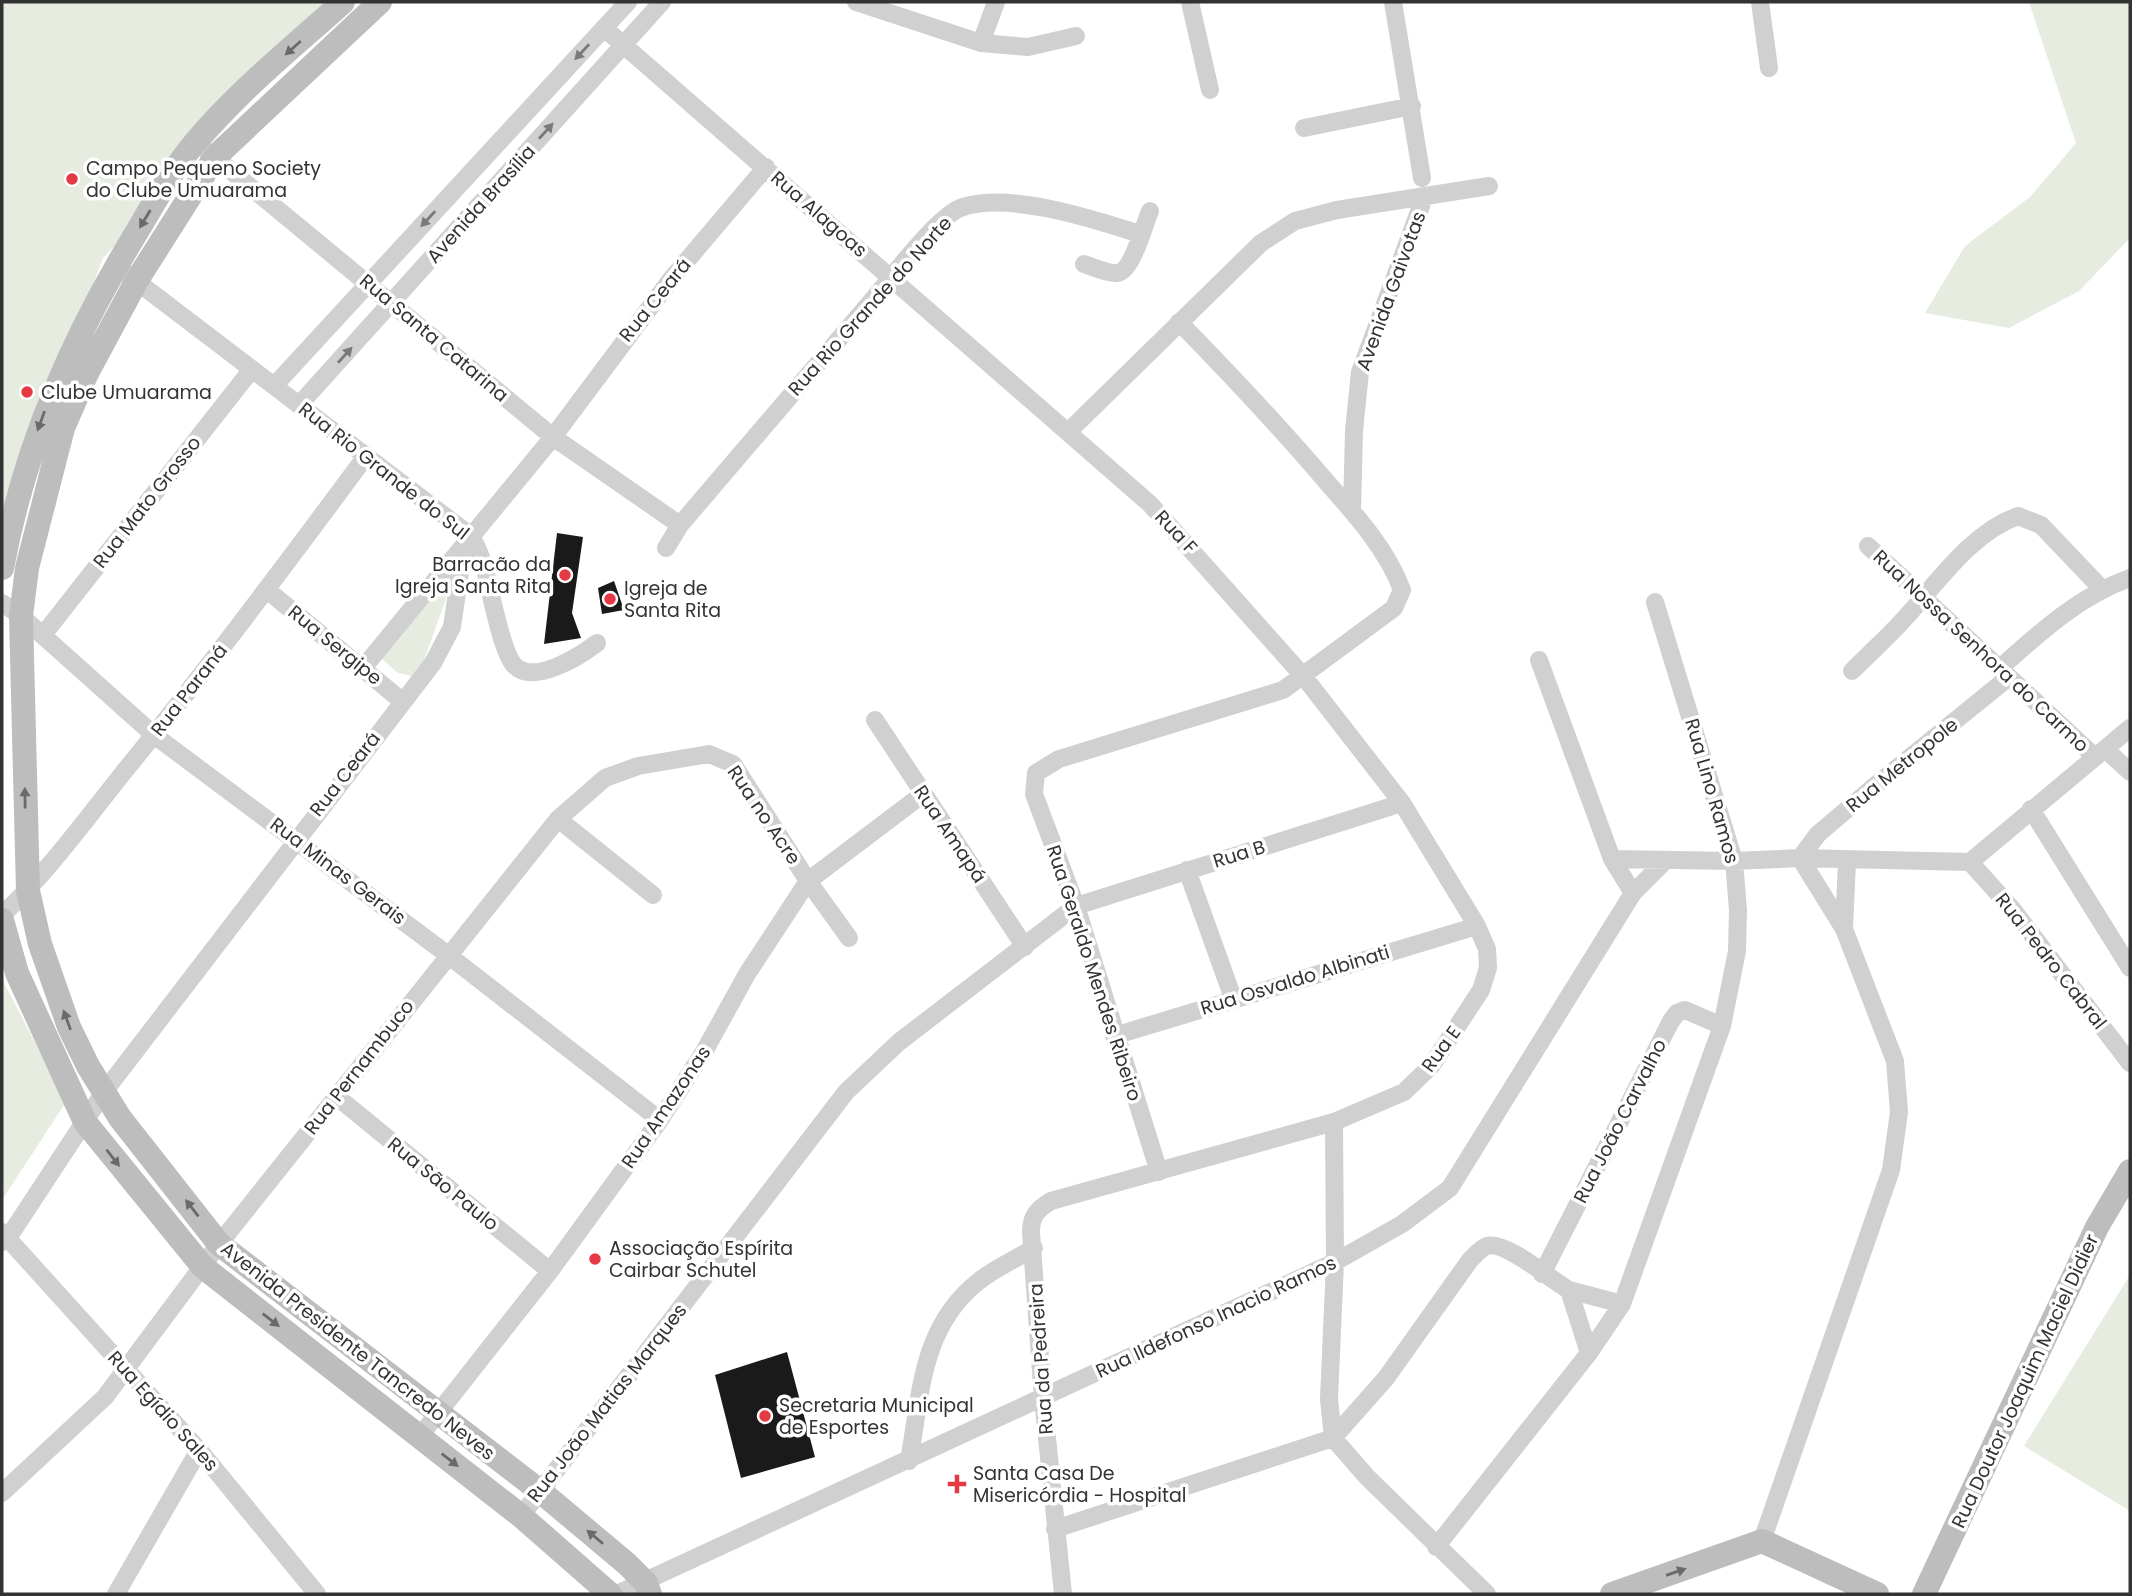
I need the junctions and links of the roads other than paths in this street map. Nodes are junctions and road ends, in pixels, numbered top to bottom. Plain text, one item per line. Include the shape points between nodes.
1 (343, 2) edge
2 (380, 2) edge
3 (628, 2) edge
4 (662, 2) edge
5 (856, 2) edge
6 (996, 2) edge
7 (1190, 2) edge
8 (1392, 2) edge
9 (1760, 2) edge
10 (604, 28) junction
11 (1076, 36) dead end
12 (981, 43) junction
13 (623, 45) junction
14 (1769, 68) dead end
15 (1210, 90) dead end
16 (1412, 106) junction
17 (1304, 128) dead end
18 (205, 150) junction
19 (766, 167) junction
20 (1422, 178) dead end
21 (1489, 186) dead end
22 (1424, 198) junction
23 (1150, 211) dead end
24 (1140, 234) junction
25 (1084, 264) dead end
26 (116, 266) junction
27 (892, 277) junction
28 (137, 280) junction
29 (368, 284) junction
30 (392, 302) junction
31 (1179, 322) junction
32 (251, 369) junction
33 (274, 386) junction
34 (1034, 401) joint
35 (299, 405) junction
36 (1069, 430) junction
37 (553, 437) junction
38 (366, 456) junction
39 (1352, 510) junction
40 (680, 524) junction
41 (468, 540) junction
42 (1868, 545) dead end
43 (666, 548) dead end
44 (2, 568) edge
45 (2130, 578) edge
46 (2101, 588) junction
47 (267, 590) junction
48 (1922, 598) junction
49 (1655, 602) dead end
50 (11, 610) edge
51 (43, 635) junction
52 (597, 643) dead end
53 (1539, 660) dead end
54 (363, 668) junction
55 (1852, 671) dead end
56 (2004, 673) junction
57 (1304, 677) junction
58 (402, 701) junction
59 (875, 720) dead end
60 (2130, 728) edge
61 (154, 735) junction
62 (2099, 753) junction
63 (2130, 772) edge
64 (605, 778) joint
65 (923, 794) junction
66 (1402, 803) junction
67 (2031, 809) junction
68 (558, 819) junction
69 (295, 839) junction
70 (1800, 858) junction
71 (1612, 859) junction
72 (1665, 861) junction
73 (1734, 861) junction
74 (1847, 861) junction
75 (1970, 862) junction
76 (1187, 870) junction
77 (808, 881) junction
78 (27, 891) junction
79 (1633, 893) junction
80 (653, 895) dead end
81 (1076, 906) junction
82 (2, 918) edge
83 (1477, 926) junction
84 (1844, 929) junction
85 (849, 938) dead end
86 (1025, 947) junction
87 (448, 955) junction
88 (2130, 968) edge
89 (1233, 998) junction
90 (1722, 1026) junction
91 (1114, 1036) junction
92 (2130, 1063) edge
93 (104, 1092) junction
94 (336, 1096) junction
95 (660, 1120) junction
96 (85, 1122) junction
97 (1334, 1122) junction
98 (2130, 1171) edge
99 (1159, 1172) junction
100 (1038, 1209) joint
101 (4, 1237) edge
102 (219, 1244) junction
103 (1034, 1248) junction
104 (1335, 1262) junction
105 (203, 1267) junction
106 (550, 1271) junction
107 (1542, 1274) junction
108 (1569, 1290) junction
109 (1622, 1304) junction
110 (1589, 1353) junction
111 (126, 1369) junction
112 (1043, 1399) junction
113 (436, 1413) junction
114 (420, 1436) junction
115 (1333, 1438) junction
116 (199, 1450) junction
117 (909, 1461) junction
118 (540, 1491) junction
119 (2, 1493) edge
120 (521, 1516) junction
121 (1055, 1529) junction
122 (1762, 1541) junction
123 (1436, 1547) junction
124 (648, 1589) edge
125 (116, 1594) edge
126 (317, 1594) edge
127 (610, 1594) edge
128 (617, 1594) edge
129 (1063, 1594) edge
130 (1487, 1594) edge
131 (1612, 1594) edge
132 (1877, 1594) edge
133 (1924, 1594) edge

1 -> 18 street, Avenida Presidente Tancredo Neves via 233,102
2 - 18 street, Avenida Presidente Tancredo Neves
3 - 10 street, Avenida Brasília
4 - 13 street, Avenida Brasília
5 - 12 street
6 - 12 street
7 - 15 street
8 - 16 street
9 - 14 street
10 - 13 street, Rua Alagoas
10 -> 29 street, Avenida Brasília
11 - 12 street via 1028,47
13 - 19 street, Rua Alagoas
30 -> 13 street, Avenida Brasília
16 - 17 street
16 - 20 street
18 -> 26 street, Avenida Presidente Tancredo Neves via 176,167
18 - 28 street, Avenida Presidente Tancredo Neves
18 - 29 street, Rua Santa Catarina
19 - 27 street, Rua Alagoas
19 - 37 street, Rua Ceará via 672,278
21 - 22 street
22 - 31 street via 1295,221 1261,243
22 - 39 street, Avenida Gaivotas via 1360,372
23 - 24 street
24 - 25 street via 1125,269 1116,273
24 - 27 street, Rua Rio Grande do Norte via 1046,207 983,203 961,207 943,220
26 - 28 street, Rua Rio Grande do Sul
26 -> 44 street, Avenida Presidente Tancredo Neves via 49,400 28,456
27 - 34 street, Rua Alagoas
27 - 40 street, Rua Rio Grande do Norte
28 - 32 street, Rua Rio Grande do Sul
28 - 50 street, Avenida Presidente Tancredo Neves via 63,428 27,568
29 - 30 street, Rua Santa Catarina
29 - 33 street, Avenida Brasília
35 -> 30 street, Avenida Brasília
30 - 37 street, Rua Santa Catarina
31 - 36 street
31 - 39 street
32 - 33 street, Rua Rio Grande do Sul
32 - 51 street, Rua Mato Grosso
33 - 35 street, Rua Rio Grande do Sul
34 - 36 street, Rua F
35 - 38 street, Rua Rio Grande do Sul
36 - 57 street, Rua F via 1150,504
37 - 40 street, Rua Santa Catarina
37 - 41 street, Rua Ceará
38 - 41 street, Rua Rio Grande do Sul
38 - 47 street, Rua Paraná
39 - 57 street via 1395,570 1402,590 1394,608
40 - 43 street, Rua Rio Grande do Norte
41 - 52 street, Rua Rio Grande do Sul via 483,562 514,665 527,672 556,668
41 - 54 street
41 - 58 street, Rua Ceará via 452,627 433,663
42 - 48 street, Rua Nossa Senhora do Carmo
45 - 46 street, Rua Metropole
46 - 48 street via 2041,525 2018,516 1960,556
46 - 56 street, Rua Metropole via 2039,633
47 - 54 street, Rua Sergipe
47 - 61 street, Rua Paraná
48 - 55 street
48 - 56 street, Rua Nossa Senhora do Carmo
49 - 73 street, Rua Lino Ramos
50 - 51 street, Rua Minas Gerais
78 -> 50 street, Avenida Presidente Tancredo Neves
51 - 61 street, Rua Minas Gerais
53 - 71 street
54 - 58 street, Rua Sergipe
56 - 62 street, Rua Nossa Senhora do Carmo
56 - 70 street, Rua Metropole via 1818,834
57 - 66 street, Rua E
57 - 81 street, Rua Geraldo Mendes Ribeiro via 1250,702 1059,759 1035,773 1034,794
58 - 69 street, Rua Ceará
59 - 65 street, Rua Amapá
60 - 62 street
61 - 69 street, Rua Minas Gerais
61 - 78 street, Rua Paraná
62 - 63 street, Rua Nossa Senhora do Carmo
62 - 67 street
64 - 68 street, Rua Pernambuco
64 - 77 street, Rua no Acre via 695,754 722,757 733,764
65 - 77 street, Rua Amazonas
65 - 86 street, Rua Amapá
66 - 76 street, Rua B
66 - 83 street, Rua E
67 - 75 street
67 - 88 street
68 - 80 street
68 - 87 street, Rua Pernambuco
69 - 87 street, Rua Minas Gerais
69 - 93 street, Rua Ceará
70 - 73 street
70 - 74 street
70 - 84 street
71 - 72 street
71 - 79 street
72 - 73 street
72 - 79 street, Rua Ildefonso Inacio Ramos
73 - 90 street, Rua Lino Ramos via 1737,951
74 - 75 street
74 - 84 street
75 - 92 street, Rua Pedro Cabral via 2013,910
76 - 81 street, Rua B
76 - 89 street
77 - 85 street, Rua no Acre
77 - 95 street, Rua Amazonas
78 - 82 street, Rua Paraná
93 -> 78 street, Avenida Presidente Tancredo Neves via 69,1027
79 - 104 street, Rua Ildefonso Inacio Ramos via 1450,1188 1402,1224
81 - 86 street, Rua João Matias Marques
81 - 91 street, Rua Geraldo Mendes Ribeiro
82 - 96 street, Avenida Presidente Tancredo Neves via 17,973
83 - 89 street, Rua Osvaldo Albinati
83 - 97 street, Rua E via 1487,949 1488,968 1481,990 1432,1065 1404,1092
84 - 122 street via 1895,1061 1899,1112 1891,1170
86 - 118 street, Rua João Matias Marques via 900,1042 846,1092
87 - 94 street, Rua Pernambuco
87 - 95 street, Rua Minas Gerais
89 - 91 street, Rua Osvaldo Albinati
90 - 107 street, Rua João Carvalho via 1685,1010 1671,1021
90 - 109 street, Rua Lino Ramos
91 - 99 street, Rua Geraldo Mendes Ribeiro
93 - 96 street, Rua Ceará
102 -> 93 street, Avenida Presidente Tancredo Neves
94 - 102 street, Rua Pernambuco
94 - 106 street, Rua São Paulo
95 - 106 street, Rua Amazonas
96 - 101 street, Rua Ceará
96 -> 105 street, Avenida Presidente Tancredo Neves
97 - 99 street, Rua E
97 - 104 street
98 - 133 street, Rua Doutor Joaquim Maciel Didier via 2097,1227
99 - 100 street, Rua E via 1051,1201
100 - 103 street, Rua da Pedreira via 1031,1220
101 - 111 street, Rua Egídio Sales
102 - 105 street, Rua Pernambuco
102 - 113 street, Avenida Presidente Tancredo Neves
103 - 112 street, Rua da Pedreira
103 - 117 street via 979,1281 948,1311 933,1337 927,1360
104 - 112 street, Rua Ildefonso Inacio Ramos
104 - 115 street via 1329,1399
105 - 111 street, Rua Pernambuco
105 -> 114 street, Avenida Presidente Tancredo Neves
106 - 113 street, Rua Amazonas
107 - 108 street
107 - 115 street via 1512,1251 1485,1246 1470,1260 1387,1378
108 - 109 street
108 - 110 street
109 - 110 street, Rua Lino Ramos
110 - 123 street, Rua Lino Ramos
111 - 116 street, Rua Egídio Sales
111 - 119 street, Rua Pernambuco via 106,1397
112 - 117 street, Rua Ildefonso Inacio Ramos
112 - 121 street, Rua da Pedreira
113 - 114 street, Rua Amazonas
113 - 118 street, Avenida Presidente Tancredo Neves
114 -> 120 street, Avenida Presidente Tancredo Neves
115 - 121 street
115 - 123 street
116 - 125 street
116 - 126 street, Rua Egídio Sales
117 - 124 street, Rua Ildefonso Inacio Ramos
118 - 120 street, Rua João Matias Marques
124 -> 118 street, Avenida Presidente Tancredo Neves
120 - 127 street, Avenida Presidente Tancredo Neves
121 - 129 street, Rua da Pedreira
131 -> 122 street
122 - 132 street
123 - 130 street
124 - 128 street, Rua Ildefonso Inacio Ramos

